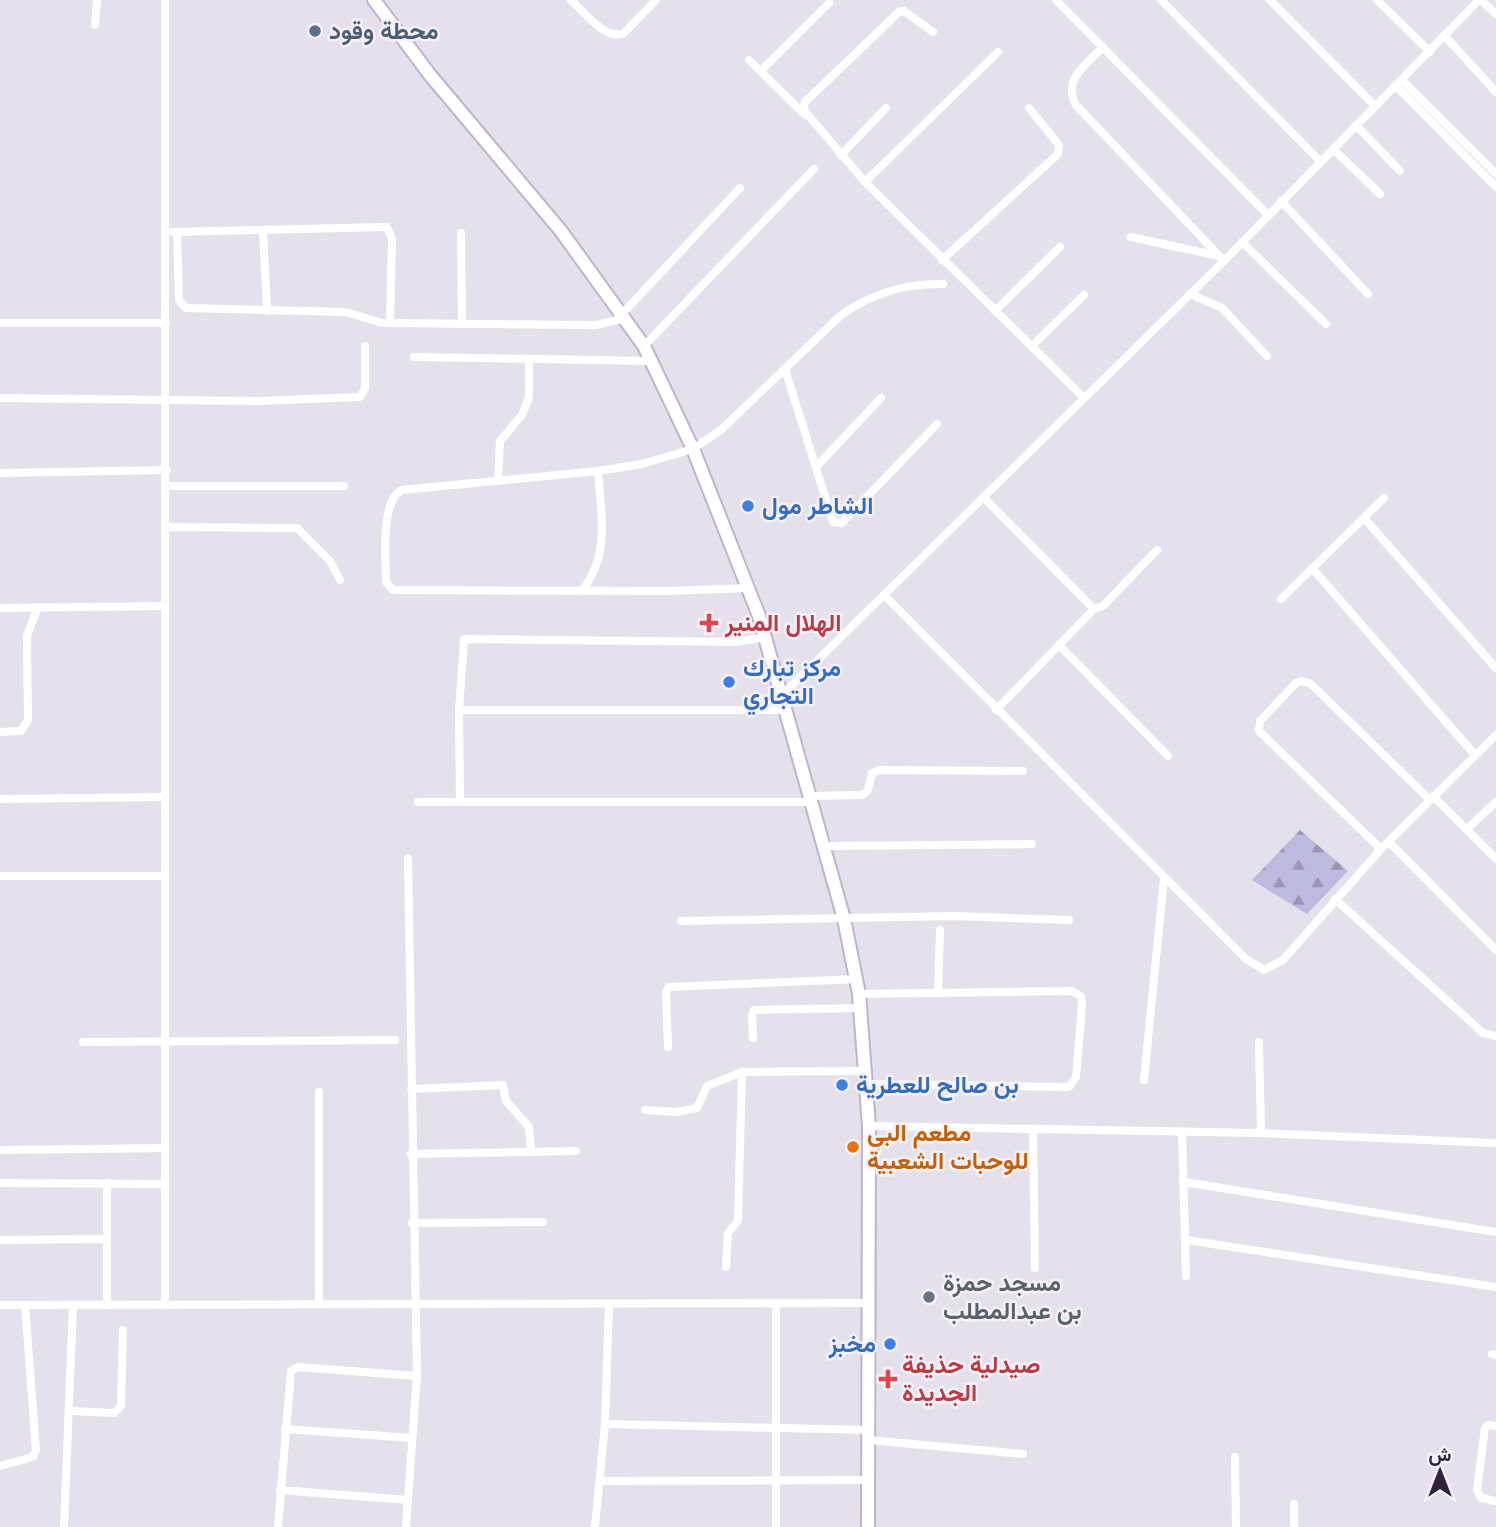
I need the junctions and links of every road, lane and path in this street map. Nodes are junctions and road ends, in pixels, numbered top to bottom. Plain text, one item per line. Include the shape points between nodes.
1 (97, 0) edge
2 (164, 0) edge
3 (374, 0) edge
4 (571, 0) edge
5 (656, 0) edge
6 (1056, 0) edge
7 (1161, 0) edge
8 (1270, 0) edge
9 (1377, 0) edge
10 (1480, 0) edge
11 (829, 3) dead end
12 (1496, 14) edge
13 (95, 25) dead end
14 (933, 32) dead end
15 (1445, 36) junction
16 (1103, 47) junction
17 (998, 52) dead end
18 (1430, 52) junction
19 (749, 60) dead end
20 (761, 71) junction
21 (1400, 84) junction
22 (1496, 92) edge
23 (1376, 106) junction
24 (886, 108) dead end
25 (1029, 108) dead end
26 (807, 117) junction
27 (1356, 125) junction
28 (1332, 149) junction
29 (841, 155) junction
30 (1320, 161) junction
31 (814, 169) dead end
32 (1400, 171) dead end
33 (1496, 174) edge
34 (865, 182) junction
35 (1496, 187) edge
36 (740, 188) dead end
37 (1380, 194) dead end
38 (1281, 201) junction
39 (1268, 215) junction
40 (263, 231) junction
41 (164, 232) junction
42 (177, 232) junction
43 (461, 233) dead end
44 (1131, 237) dead end
45 (1242, 242) junction
46 (1060, 247) dead end
47 (1221, 258) junction
48 (942, 260) junction
49 (943, 284) dead end
50 (1368, 293) dead end
51 (1084, 295) dead end
52 (1190, 295) junction
53 (267, 311) junction
54 (995, 311) junction
55 (625, 316) junction
56 (0, 323) edge
57 (166, 323) junction
58 (390, 323) junction
59 (462, 324) junction
60 (1326, 324) dead end
61 (365, 346) dead end
62 (644, 346) junction
63 (1032, 346) junction
64 (1267, 356) dead end
65 (414, 357) dead end
66 (529, 361) junction
67 (652, 361) junction
68 (785, 369) junction
69 (0, 398) edge
70 (167, 398) junction
71 (881, 398) dead end
72 (1084, 398) junction
73 (937, 424) dead end
74 (693, 449) junction
75 (817, 466) junction
76 (167, 470) junction
77 (598, 471) junction
78 (0, 473) edge
79 (498, 481) junction
80 (166, 486) junction
81 (344, 486) dead end
82 (984, 498) junction
83 (1384, 498) dead end
84 (1364, 518) junction
85 (166, 527) junction
86 (1157, 551) dead end
87 (1312, 568) junction
88 (340, 580) dead end
89 (749, 587) junction
90 (582, 591) junction
91 (884, 595) junction
92 (1281, 599) dead end
93 (165, 606) junction
94 (0, 608) edge
95 (37, 608) junction
96 (1094, 609) junction
97 (766, 637) junction
98 (1059, 645) junction
99 (1496, 668) edge
100 (782, 695) junction
101 (459, 709) junction
102 (786, 710) junction
103 (996, 710) junction
104 (0, 732) edge
105 (1496, 735) edge
106 (1475, 755) junction
107 (1168, 756) dead end
108 (1023, 771) dead end
109 (164, 797) junction
110 (1431, 797) junction
111 (0, 799) edge
112 (810, 799) junction
113 (460, 801) junction
114 (418, 802) dead end
115 (1496, 802) edge
116 (1467, 829) junction
117 (1389, 842) junction
118 (1032, 844) dead end
119 (824, 846) junction
120 (1381, 849) junction
121 (408, 859) dead end
122 (1496, 859) edge
123 (0, 876) edge
124 (165, 876) junction
125 (1164, 878) junction
126 (1335, 899) junction
127 (844, 919) junction
128 (1069, 920) dead end
129 (681, 921) dead end
130 (940, 930) dead end
131 (1496, 950) edge
132 (857, 978) junction
133 (938, 993) junction
134 (859, 994) junction
135 (860, 1008) junction
136 (1496, 1036) edge
137 (754, 1038) dead end
138 (395, 1040) dead end
139 (83, 1042) dead end
140 (164, 1042) junction
141 (1259, 1042) dead end
142 (668, 1047) dead end
143 (742, 1072) junction
144 (866, 1078) junction
145 (1144, 1080) dead end
146 (411, 1088) junction
147 (318, 1092) dead end
148 (645, 1110) dead end
149 (869, 1126) junction
150 (1033, 1129) junction
151 (1182, 1132) junction
152 (1261, 1133) junction
153 (1496, 1143) edge
154 (164, 1148) junction
155 (0, 1150) edge
156 (531, 1150) junction
157 (576, 1151) dead end
158 (411, 1154) junction
159 (1184, 1182) junction
160 (0, 1183) edge
161 (107, 1183) junction
162 (164, 1184) junction
163 (543, 1222) dead end
164 (412, 1223) junction
165 (1496, 1232) edge
166 (107, 1239) junction
167 (0, 1240) edge
168 (1186, 1240) junction
169 (726, 1267) dead end
170 (1035, 1268) dead end
171 (1186, 1276) dead end
172 (1496, 1287) edge
173 (319, 1302) junction
174 (415, 1303) junction
175 (776, 1303) junction
176 (869, 1303) junction
177 (609, 1304) junction
178 (0, 1305) edge
179 (25, 1305) junction
180 (73, 1305) junction
181 (107, 1305) junction
182 (165, 1305) junction
183 (123, 1330) dead end
184 (417, 1376) junction
185 (71, 1411) junction
186 (605, 1424) junction
187 (1496, 1426) edge
188 (285, 1429) junction
189 (775, 1430) junction
190 (868, 1435) junction
191 (412, 1438) junction
192 (1023, 1454) dead end
193 (1235, 1457) dead end
194 (0, 1466) edge
195 (868, 1480) junction
196 (600, 1481) junction
197 (776, 1481) junction
198 (280, 1490) junction
199 (408, 1500) junction
200 (1496, 1501) edge
201 (1294, 1504) dead end
202 (64, 1527) edge
203 (278, 1527) edge
204 (406, 1527) edge
205 (595, 1527) edge
206 (776, 1527) edge
207 (868, 1527) edge
208 (1236, 1527) edge
209 (1294, 1527) edge

1 - 13 street
2 - 41 street
3 - 55 main road
4 - 5 street via 616,36
6 - 16 street
7 - 30 street
8 - 23 street
9 - 18 street
10 - 12 street
10 - 15 street
11 - 20 street
14 - 26 street via 904,11 892,16 805,102
15 - 18 street
15 - 22 street
16 - 39 street
16 - 47 street via 1072,79 1072,97
17 - 34 street
18 - 21 street
19 - 20 street
20 - 26 street
21 - 23 street
21 - 33 street
21 - 35 street
23 - 27 street
24 - 29 street
25 - 48 street via 1059,145 1058,154
26 - 29 street
27 - 28 street
27 - 32 street
28 - 30 street
28 - 37 street
29 - 34 street
30 - 38 street
31 - 62 street
34 - 48 street
36 - 55 street
38 - 39 street
38 - 50 street
39 - 45 street
40 - 42 street
40 - 53 street
40 - 58 street via 387,227 392,239
41 - 42 street
41 - 57 street
42 - 53 street via 181,304 217,311
43 - 59 street
44 - 47 street
45 - 47 street
45 - 60 street
46 - 54 street
47 - 52 street
48 - 54 street
49 - 68 street via 899,287 858,304
51 - 63 street
52 - 64 street via 1222,309
52 - 72 street
53 - 58 street via 346,312
54 - 63 street
55 - 59 street via 596,325
55 - 62 main road
56 - 57 street
57 - 70 street
58 - 59 street
61 - 70 street via 361,397
62 - 67 main road
63 - 72 street
65 - 66 street
66 - 67 street
66 - 79 street via 526,407 500,441
67 - 74 main road
68 - 74 street via 722,429
68 - 75 street
69 - 70 street
70 - 76 street
71 - 75 street
72 - 82 street
73 - 75 street via 842,523 834,522
74 - 77 street
74 - 89 main road
76 - 78 street
76 - 80 street
77 - 79 street
77 - 90 street via 603,546
79 - 90 street via 395,494 387,517 387,586 402,591
80 - 81 street
80 - 85 street
82 - 91 street
82 - 96 street
83 - 84 street
84 - 87 street
84 - 99 street
85 - 88 street via 297,528 330,561
85 - 93 street
86 - 96 street
87 - 92 street
87 - 106 street
89 - 90 street
89 - 97 main road
91 - 100 street
91 - 103 street
93 - 95 street
93 - 109 street
94 - 95 street
95 - 104 street via 27,636 30,711 26,725 17,732
96 - 98 street
97 - 100 main road
97 - 101 street via 736,642 466,639
98 - 103 street
98 - 107 street
100 - 102 main road
101 - 102 street
101 - 113 street
102 - 112 main road
103 - 125 street
105 - 106 street
106 - 110 street
108 - 112 street via 875,771 863,795
109 - 111 street
109 - 124 street
110 - 116 street
110 - 117 street
110 - 120 street via 1311,684 1296,683 1260,721 1259,731
112 - 113 street
112 - 119 main road
113 - 114 street
115 - 116 street
116 - 122 street
117 - 120 street
117 - 131 street
118 - 119 street
119 - 127 main road
120 - 126 street
121 - 146 street
123 - 124 street
124 - 140 street
125 - 126 street via 1246,959 1264,970 1283,960
125 - 145 street
126 - 136 street via 1483,1033
127 - 128 street
127 - 129 street
127 - 132 main road
130 - 133 street
132 - 134 main road
132 - 142 street via 669,987
133 - 134 street
133 - 144 street via 1071,991 1081,996 1076,1077 1069,1087 1055,1090
134 - 135 main road
135 - 137 street via 754,1010
135 - 144 main road
138 - 140 street
139 - 140 street
140 - 154 street
141 - 152 street
143 - 144 street
143 - 148 street via 707,1086 697,1108
143 - 169 street via 738,1221 728,1233
144 - 149 main road
146 - 156 street via 503,1085 506,1101 529,1127
146 - 158 street
147 - 173 street
149 - 150 street
149 - 176 main road
150 - 151 street
150 - 170 street
151 - 152 street
151 - 159 street
152 - 153 street
154 - 155 street
154 - 162 street
156 - 157 street
156 - 158 street
158 - 164 street
159 - 165 street
159 - 168 street
160 - 161 street
161 - 162 street
161 - 166 street
162 - 182 street
163 - 164 street
164 - 174 street
166 - 167 street
166 - 181 street
168 - 171 street
168 - 172 street
173 - 174 street
173 - 182 street
174 - 177 street
174 - 184 street
175 - 176 street
175 - 177 street
175 - 189 street
176 - 190 main road
177 - 186 street
178 - 179 street
179 - 180 street
179 - 194 street via 36,1450 33,1457
180 - 181 street
180 - 185 street
181 - 182 street
183 - 185 street via 121,1406 114,1413
184 - 188 street via 294,1368 289,1375
184 - 191 street
185 - 202 street
186 - 189 street
186 - 196 street
187 - 200 street via 1485,1428 1477,1490 1481,1498
188 - 191 street
188 - 198 street
189 - 190 street
189 - 197 street
190 - 192 street
190 - 195 main road
191 - 199 street
193 - 208 street
195 - 197 street
195 - 207 main road
196 - 197 street
196 - 205 street
197 - 206 street
198 - 199 street
198 - 203 street
199 - 204 street
201 - 209 street

